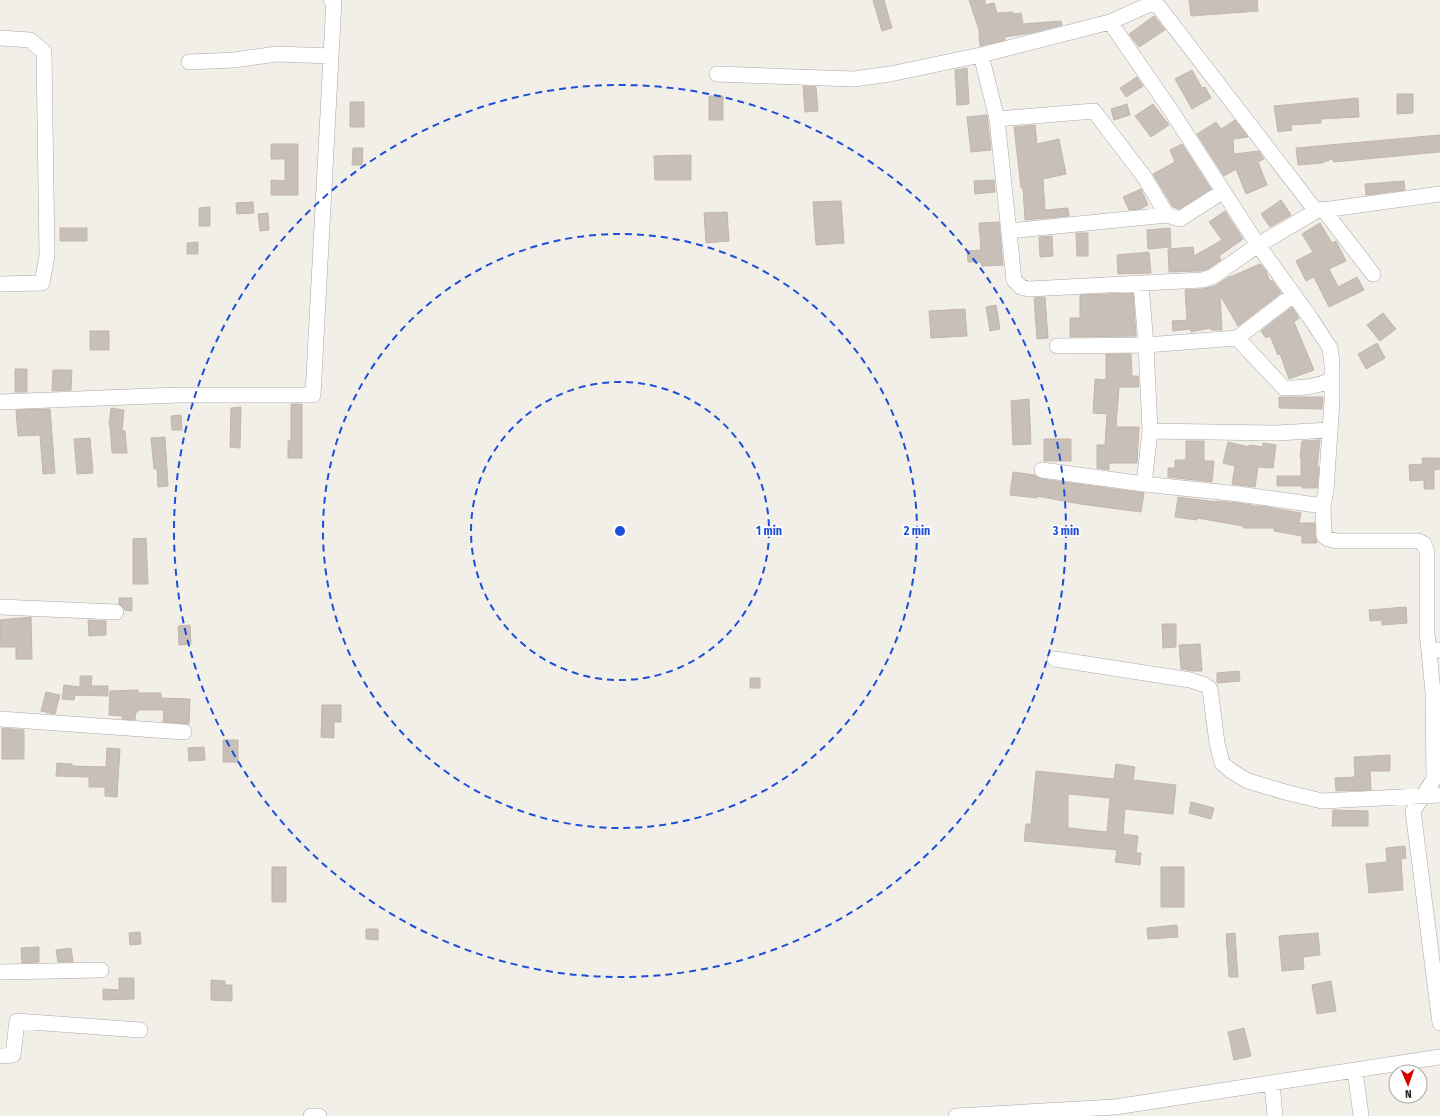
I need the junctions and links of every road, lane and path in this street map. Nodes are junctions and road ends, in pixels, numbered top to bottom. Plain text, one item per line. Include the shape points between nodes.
1 (331, 0) edge
2 (1154, 1) edge
3 (1110, 22) junction
4 (0, 38) edge
5 (981, 55) junction
6 (331, 56) junction
7 (189, 62) dead end
8 (718, 74) dead end
9 (997, 119) junction
10 (1222, 192) junction
11 (1440, 194) edge
12 (1319, 210) junction
13 (1167, 215) junction
14 (1009, 231) junction
15 (1258, 245) junction
16 (1373, 274) dead end
17 (0, 284) edge
18 (1141, 284) junction
19 (1293, 295) junction
20 (1238, 338) junction
21 (1146, 344) junction
22 (1057, 346) dead end
23 (1332, 380) junction
24 (0, 402) edge
25 (1330, 430) junction
26 (1150, 431) junction
27 (1042, 470) dead end
28 (1144, 484) junction
29 (1323, 506) junction
30 (0, 607) edge
31 (116, 612) dead end
32 (1434, 651) edge
33 (1055, 659) dead end
34 (0, 719) edge
35 (184, 732) dead end
36 (1440, 795) edge
37 (1423, 796) junction
38 (101, 970) dead end
39 (0, 972) edge
40 (1440, 1023) edge
41 (140, 1030) dead end
42 (0, 1056) edge
43 (1440, 1057) edge
44 (1355, 1070) junction
45 (1272, 1083) junction
46 (1135, 1110) edge
47 (311, 1116) edge
48 (319, 1116) edge
49 (956, 1116) edge
50 (1275, 1116) edge
51 (1361, 1116) edge

1 - 6 street via 334,0
2 - 3 street
2 - 12 street
3 - 5 street
3 - 10 street via 1170,109
4 - 17 street via 30,40 44,52 46,256 42,283
5 - 8 street via 854,79
5 - 9 street
6 - 7 street via 277,54 234,60
6 - 24 street via 313,395 178,395
9 - 13 street via 1094,111 1145,178
9 - 14 street
10 - 13 street via 1180,219
10 - 15 street
11 - 12 street
12 - 15 street
12 - 16 street
13 - 14 street
14 - 18 street via 1014,280 1021,287
15 - 18 street via 1212,277 1202,280
15 - 19 street
18 - 21 street
19 - 20 street
19 - 23 street via 1330,348
20 - 21 street
20 - 23 street via 1284,388 1321,385
21 - 22 street
21 - 26 street
23 - 25 street
25 - 26 street via 1277,433
25 - 29 street
26 - 28 street
27 - 28 street
28 - 29 street
29 - 32 street via 1324,536 1328,539 1349,542 1418,541 1424,544 1427,552 1427,634
30 - 31 street
32 - 37 street via 1434,780
33 - 37 street via 1190,680 1205,685 1210,689 1222,763 1248,781 1322,801
34 - 35 street
36 - 37 street
37 - 40 street via 1413,811
38 - 39 street
41 - 42 street via 17,1021 13,1055
43 - 44 street
44 - 45 street
44 - 51 street
45 - 46 street
45 - 50 street
46 - 49 street via 1115,1107
47 - 48 street

